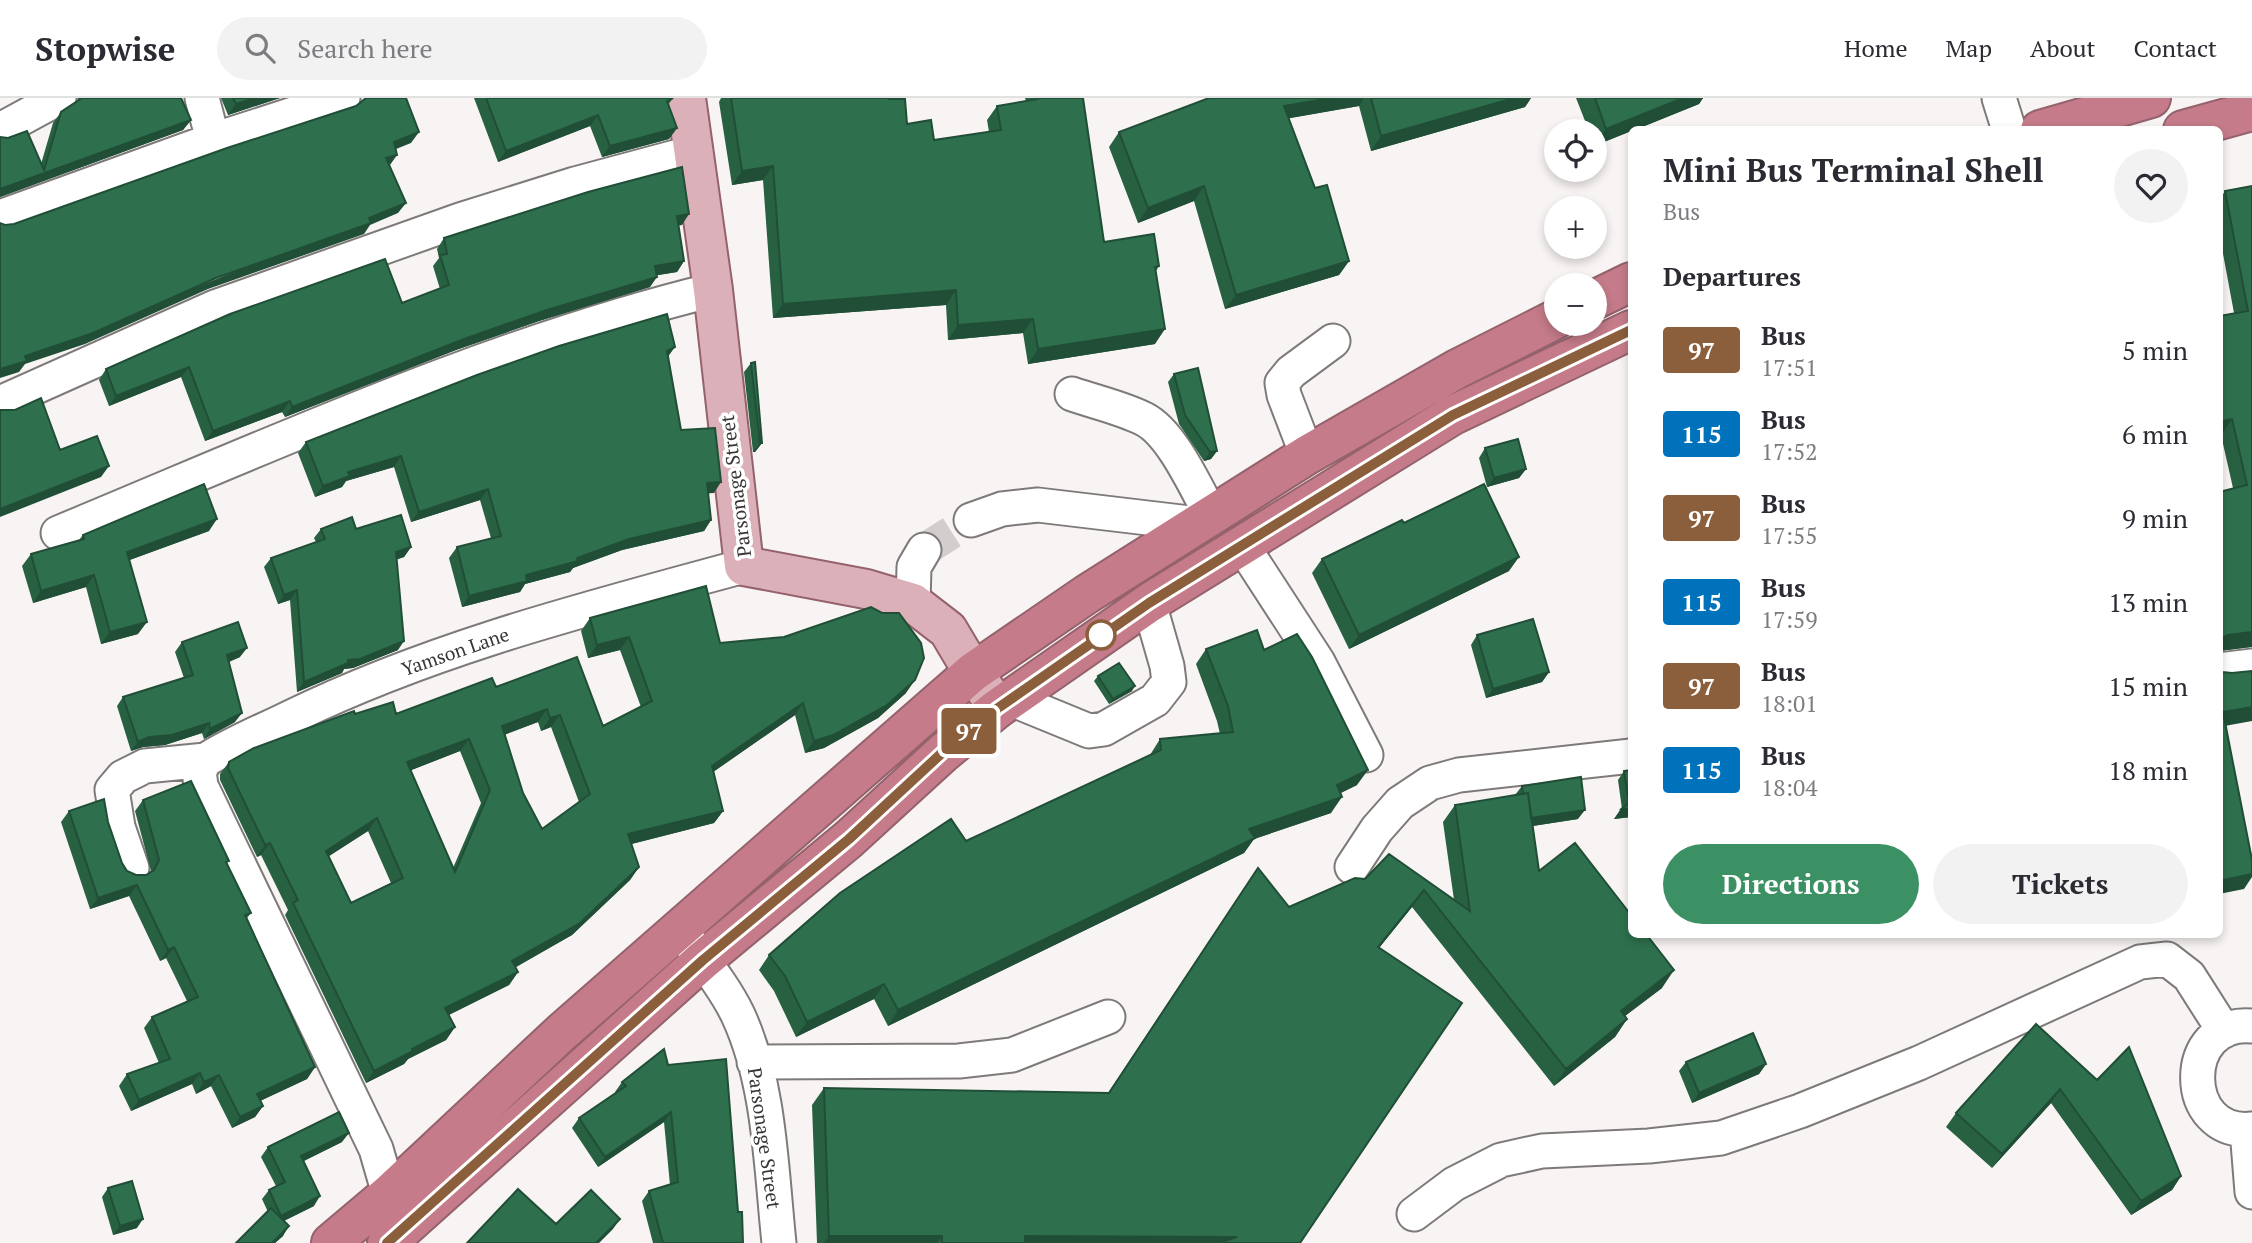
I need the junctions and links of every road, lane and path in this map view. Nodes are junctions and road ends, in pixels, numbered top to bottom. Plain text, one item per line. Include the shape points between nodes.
1 (59, 98) edge
2 (202, 98) edge
3 (343, 98) edge
4 (686, 98) edge
5 (1999, 98) edge
6 (2151, 98) edge
7 (2252, 111) edge
8 (2008, 126) edge
9 (2054, 126) edge
10 (2198, 126) edge
11 (0, 130) edge
12 (213, 140) junction
13 (694, 152) junction
14 (0, 216) edge
15 (1628, 283) edge
16 (713, 290) junction
17 (1607, 294) edge
18 (1544, 325) edge
19 (1628, 331) edge
20 (1333, 341) dead end
21 (1072, 394) dead end
22 (0, 402) edge
23 (1307, 455) junction
24 (971, 520) tunnel mouth
25 (1204, 520) junction
26 (58, 533) dead end
27 (1242, 545) junction
28 (924, 550) tunnel mouth
29 (744, 566) junction
30 (914, 603) junction
31 (1149, 603) junction
32 (2252, 666) edge
33 (2223, 670) edge
34 (972, 672) junction
35 (1005, 703) junction
36 (1366, 755) dead end
37 (1628, 756) edge
38 (203, 773) junction
39 (1352, 867) dead end
40 (132, 868) dead end
41 (679, 928) junction
42 (703, 960) junction
43 (1108, 1017) dead end
44 (2238, 1028) edge
45 (754, 1062) junction
46 (2250, 1129) edge
47 (2252, 1192) edge
48 (389, 1194) junction
49 (1414, 1213) dead end
50 (331, 1243) edge
51 (387, 1243) edge
52 (779, 1243) edge

1 - 11 street
2 - 12 street
3 - 12 street
4 - 13 main road, Parsonage Street
5 - 8 street
6 - 9 highway
7 - 10 highway
12 - 14 street
13 - 16 main road, Parsonage Street
13 - 22 street via 460,220 215,307
15 - 17 highway
16 - 26 street via 557,335 435,379
16 - 29 main road, Parsonage Street
18 - 23 highway
19 - 27 highway via 1453,415
20 - 23 street via 1282,383
21 - 25 street via 1146,420 1161,434 1175,453
23 - 25 highway
24 - 25 street via 1002,509 1038,505
25 - 34 highway
27 - 31 highway
27 - 36 street via 1318,662
28 - 30 street via 914,567
29 - 30 main road, Parsonage Street
29 - 38 street, Yamson Lane via 449,652 335,696
30 - 34 main road, Parsonage Street via 948,630
31 - 35 highway
31 - 35 street via 1169,682 1155,701 1104,729 1088,731
32 - 33 street
34 - 35 main road, Parsonage Street
34 - 41 highway
35 - 42 highway
37 - 39 street via 1459,775 1430,783 1400,803
38 - 40 street via 145,766 123,777 112,790
38 - 48 street via 376,1149
41 - 42 street, Parsonage Street
41 - 48 highway
42 - 45 street, Parsonage Street via 737,1014
42 - 51 highway
43 - 45 street via 1012,1055 959,1061
44 - 46 street via 2210,1042 2196,1072 2197,1090 2215,1118
44 - 49 street via 2167,959 2140,962 1800,1111 1721,1138 1542,1151 1500,1160 1454,1184
45 - 52 street, Parsonage Street via 765,1114
46 - 47 street
48 - 50 highway

